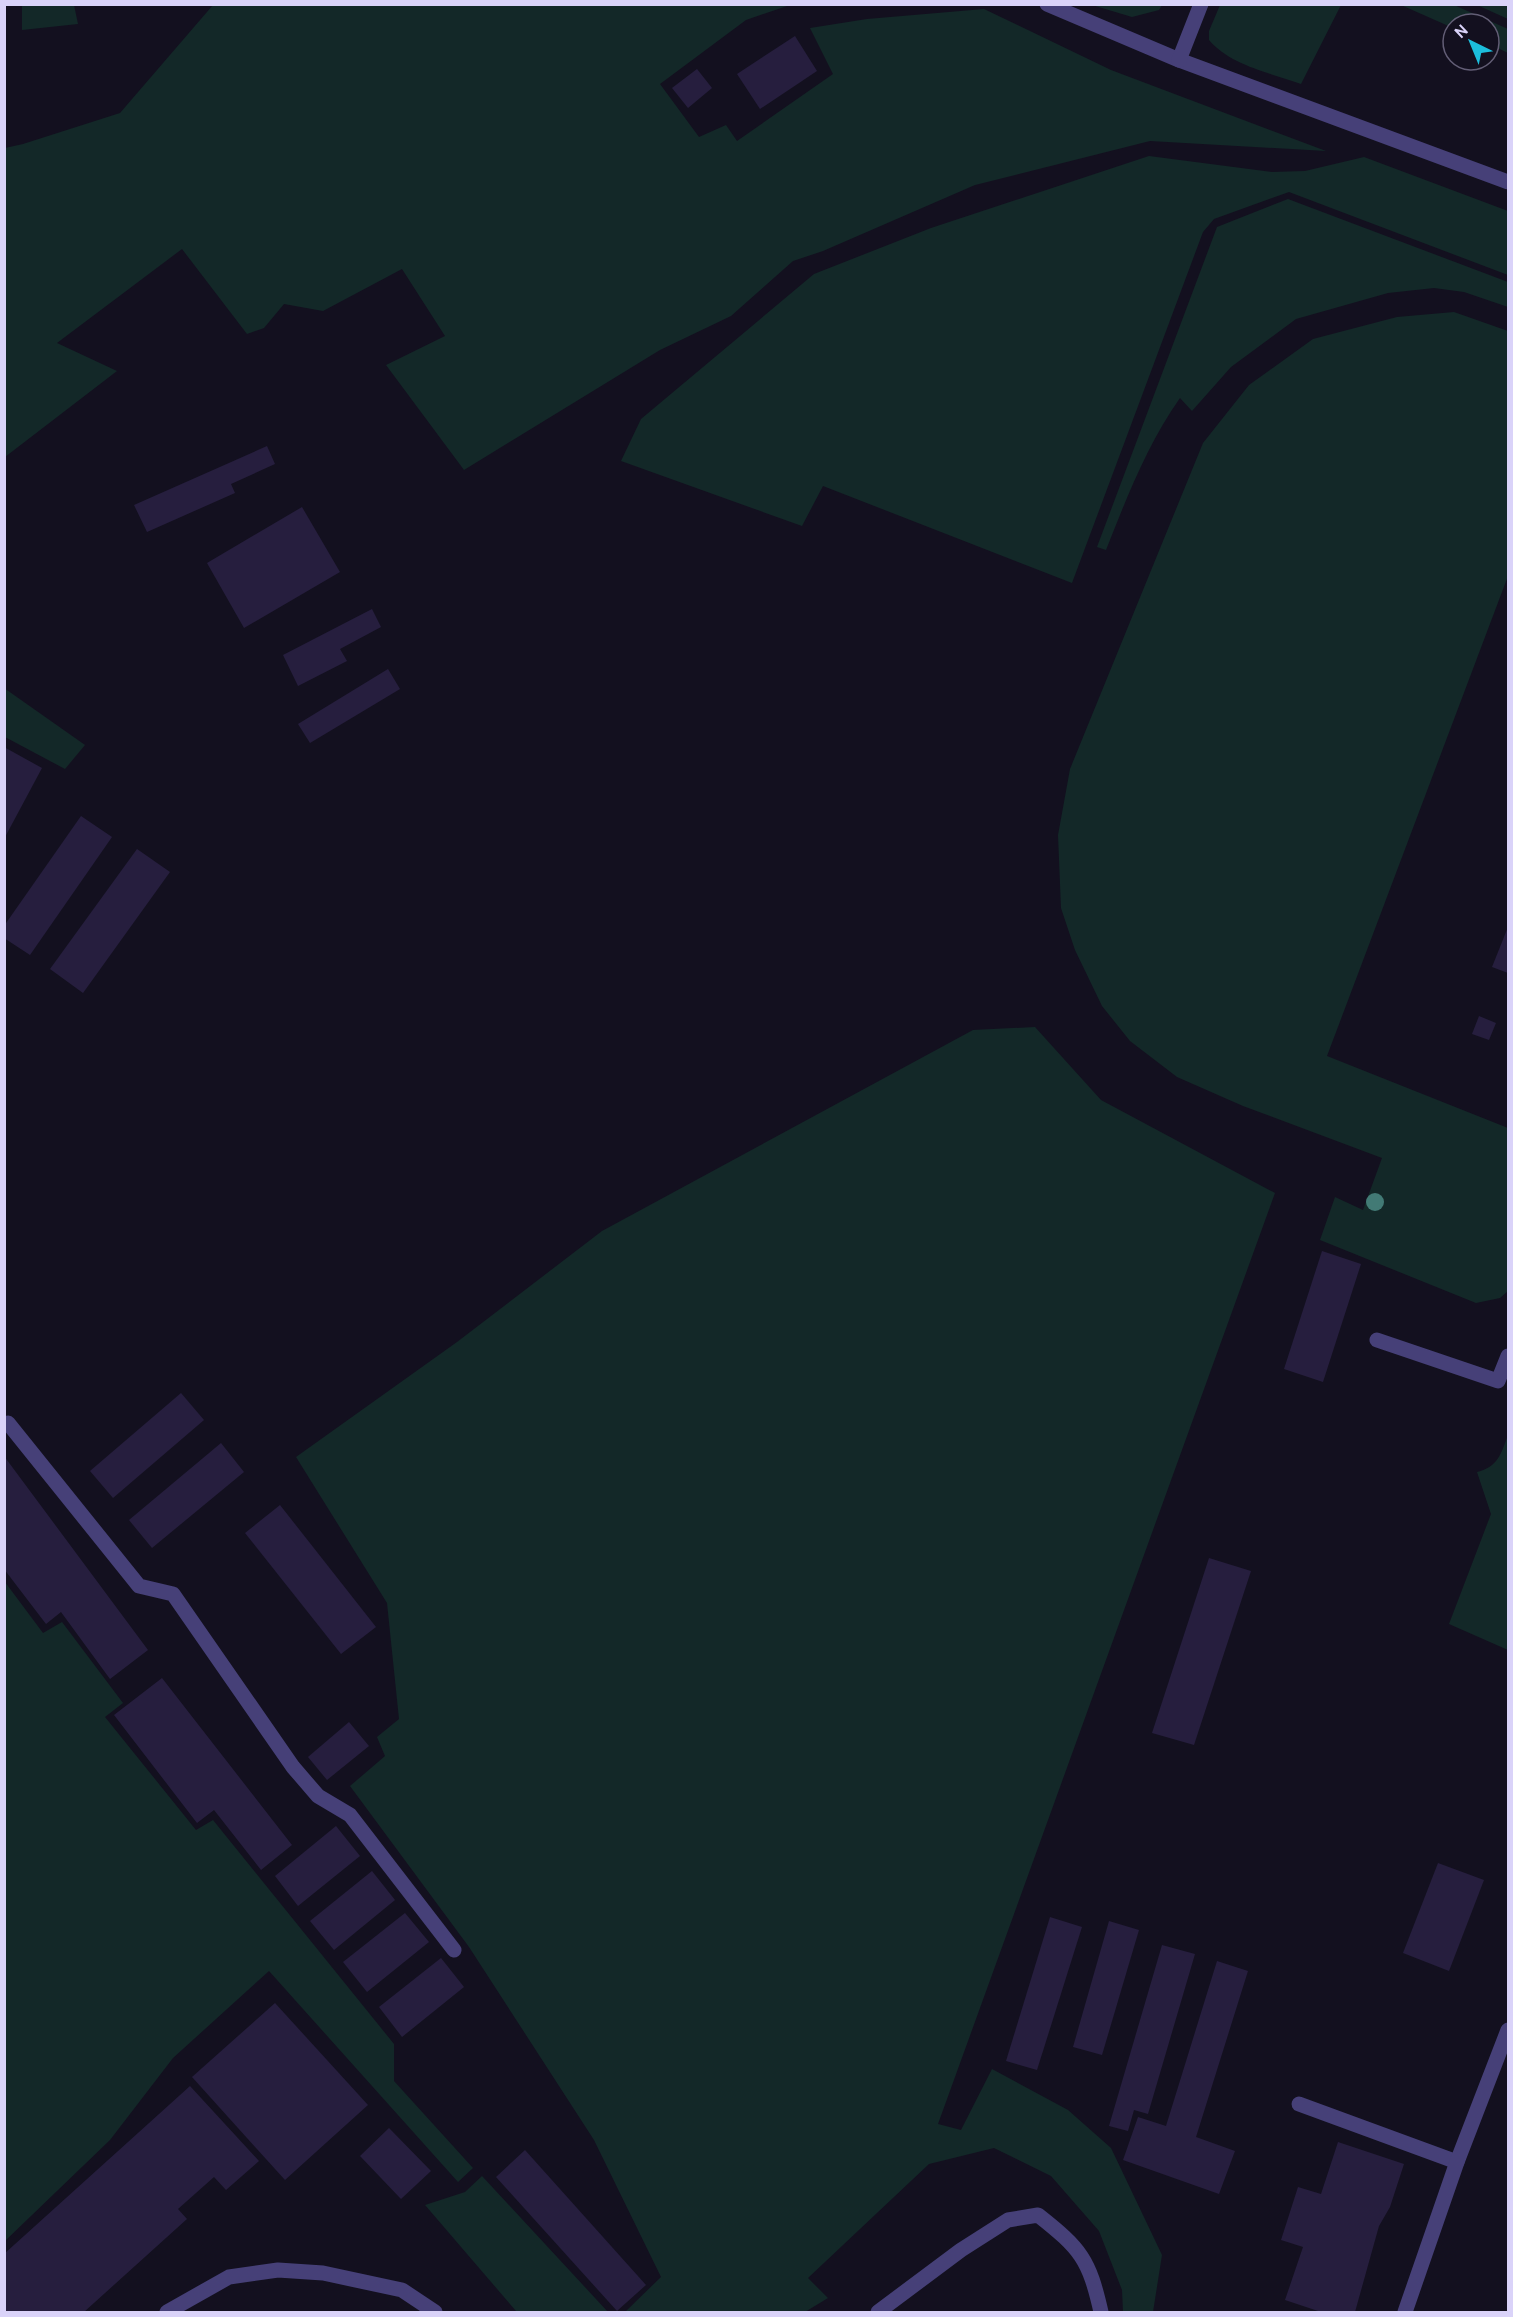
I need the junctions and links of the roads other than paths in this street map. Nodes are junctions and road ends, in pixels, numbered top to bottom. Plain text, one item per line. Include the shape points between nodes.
1 (1047, 4) edge
2 (1201, 4) edge
3 (1179, 60) junction
4 (1509, 182) edge
5 (1377, 1340) dead end
6 (1509, 1356) edge
7 (4, 1424) edge
8 (454, 1950) dead end
9 (1509, 2030) edge
10 (1299, 2104) dead end
11 (1457, 2162) junction
12 (167, 2313) edge
13 (435, 2313) edge
14 (879, 2313) edge
15 (1101, 2313) edge
16 (1405, 2313) edge

1 - 3 street
2 - 3 street
3 - 4 street
5 - 6 street via 1498,1381
7 - 8 street via 8,1423 139,1586 173,1594 294,1767 318,1796 350,1815
9 - 11 street
10 - 11 street
11 - 16 street
12 - 13 street via 228,2277 278,2270 323,2273 402,2290
14 - 15 street via 961,2250 1008,2220 1038,2215 1070,2240 1092,2272

